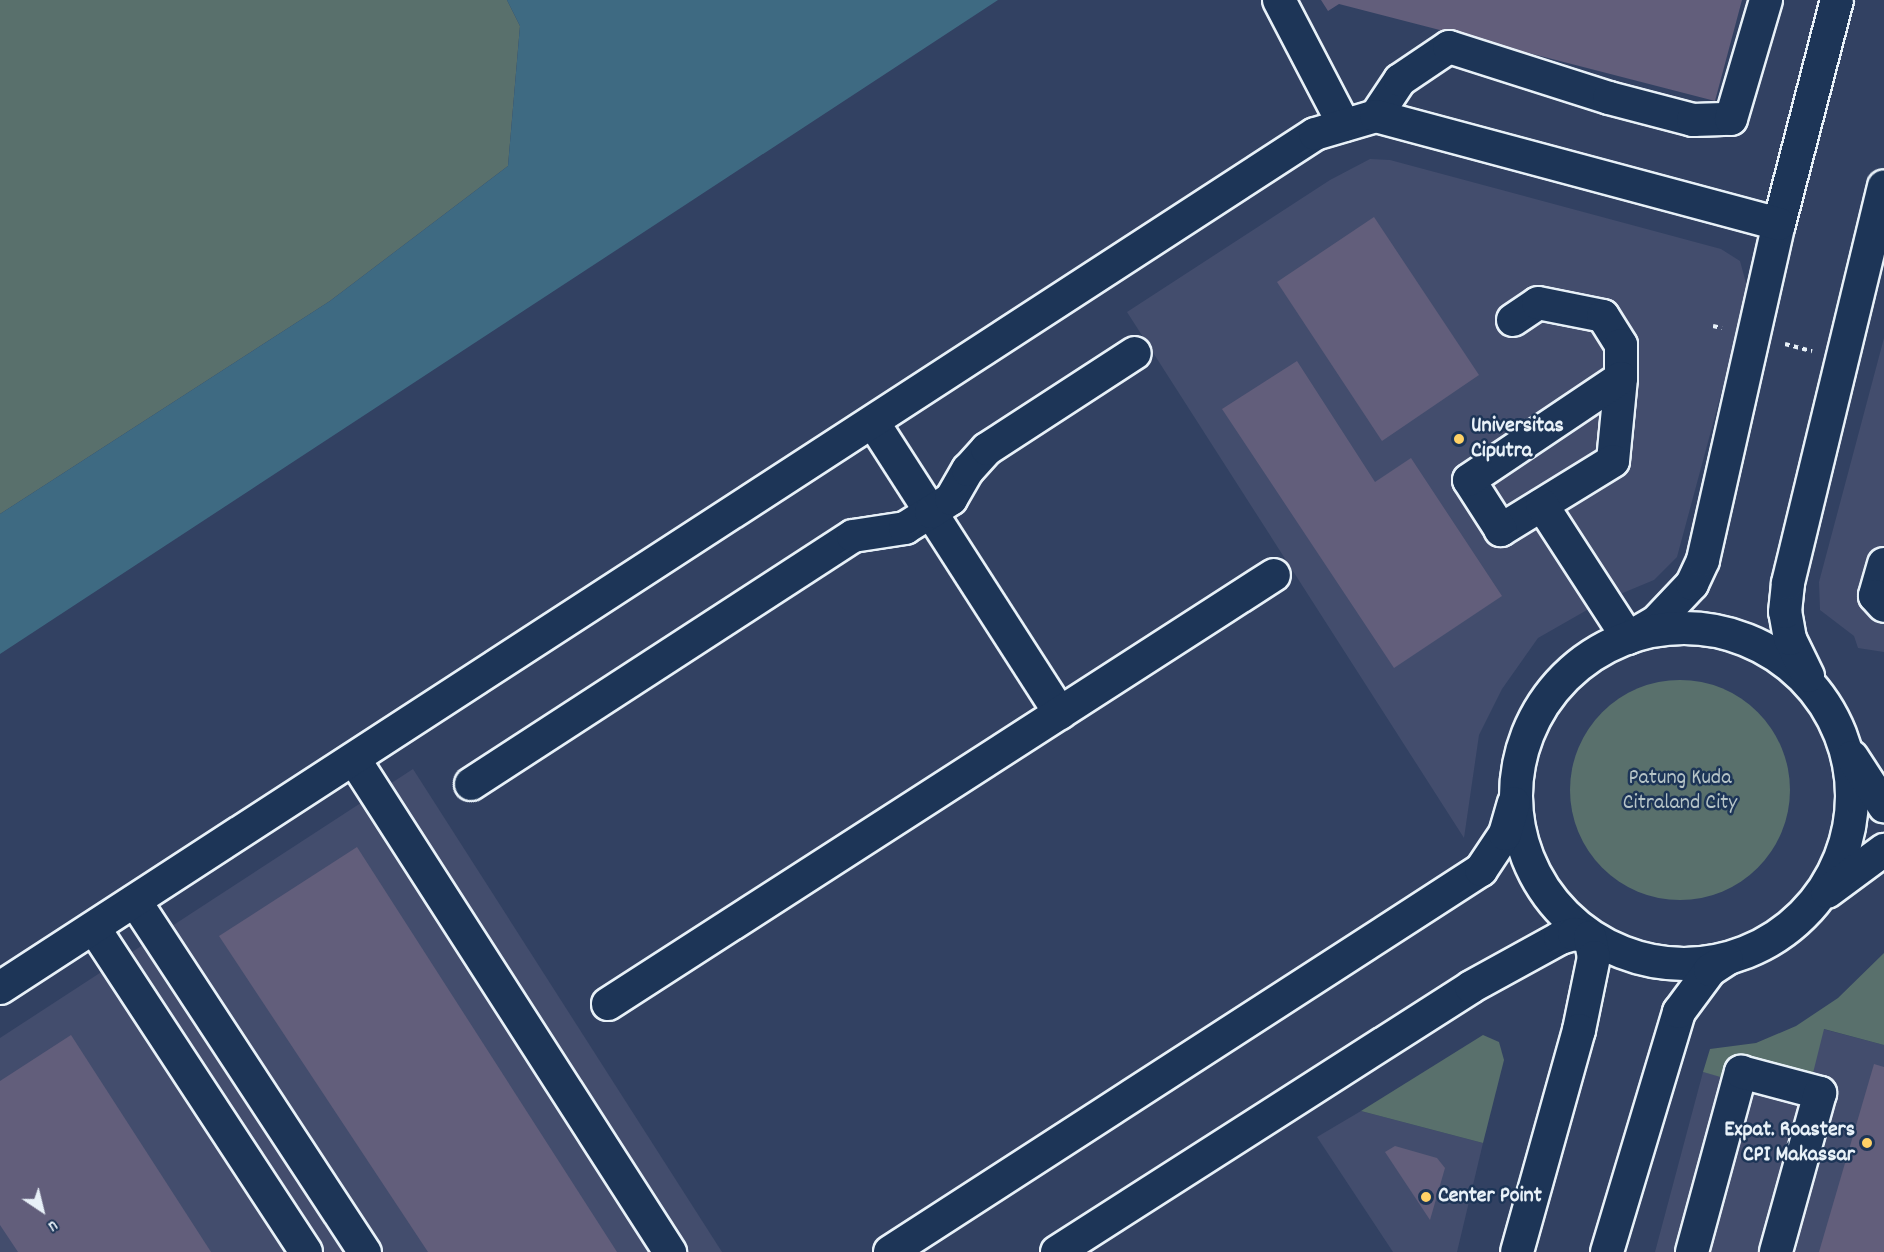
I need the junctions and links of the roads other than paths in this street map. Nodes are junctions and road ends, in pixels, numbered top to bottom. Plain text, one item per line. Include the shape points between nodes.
1 (1279, 0) edge
2 (1766, 0) edge
3 (1837, 0) edge
4 (1376, 116) junction
5 (1344, 125) junction
6 (1884, 186) edge
7 (1779, 224) junction
8 (1880, 224) edge
9 (1513, 320) dead end
10 (1135, 353) dead end
11 (1621, 378) junction
12 (873, 422) junction
13 (1542, 505) junction
14 (931, 512) junction
15 (1884, 564) edge
16 (1274, 576) dead end
17 (1884, 606) edge
18 (1628, 638) junction
19 (1817, 691) junction
20 (1060, 713) junction
21 (1841, 732) junction
22 (354, 759) junction
23 (1516, 782) junction
24 (471, 784) dead end
25 (1884, 807) edge
26 (1884, 850) edge
27 (135, 901) junction
28 (1808, 910) junction
29 (93, 928) junction
30 (1590, 937) junction
31 (1727, 959) junction
32 (0, 988) edge
33 (608, 1004) dead end
34 (306, 1252) edge
35 (365, 1252) edge
36 (670, 1252) edge
37 (890, 1252) edge
38 (1057, 1252) edge
39 (1517, 1252) edge
40 (1607, 1252) edge
41 (1692, 1252) edge
42 (1776, 1252) edge

1 - 5 street
2 - 4 street via 1731,119 1693,120 1449,47 1400,80
3 - 7 street
4 - 5 street
4 - 7 street
5 - 12 street via 1315,134
6 - 8 street
7 - 18 street via 1703,560 1692,584 1675,604 1657,621
8 - 19 street via 1842,359 1788,583 1785,612 1790,639
9 - 11 street via 1538,303 1603,316 1620,345
10 - 14 street via 987,449 968,470 951,499
11 - 13 street via 1613,461
11 - 13 street via 1469,480 1501,530
12 - 14 street
12 - 22 street
13 - 18 street
14 - 20 street
14 - 24 street via 905,528 853,537
15 - 17 street via 1875,596
16 - 20 street
18 - 19 street via 1675,628 1741,637 1783,659
18 - 23 street via 1585,660 1551,694 1527,736
19 - 21 street
20 - 33 street
21 - 25 street via 1858,771
21 - 28 street via 1852,778 1850,825 1835,871
22 - 27 street
22 - 36 street
23 - 30 street via 1520,834 1538,882 1571,922
23 - 37 street via 1513,817 1496,851 1481,870
26 - 28 street via 1836,882
27 - 29 street
27 - 35 street
28 - 31 street via 1771,940
29 - 32 street
29 - 34 street
30 - 31 street via 1648,961 1680,965
30 - 38 street via 1574,934 1560,938 1471,987
30 - 39 street via 1594,957 1579,1030
31 - 40 street via 1710,970 1679,1012
41 - 42 street via 1741,1072 1820,1093

